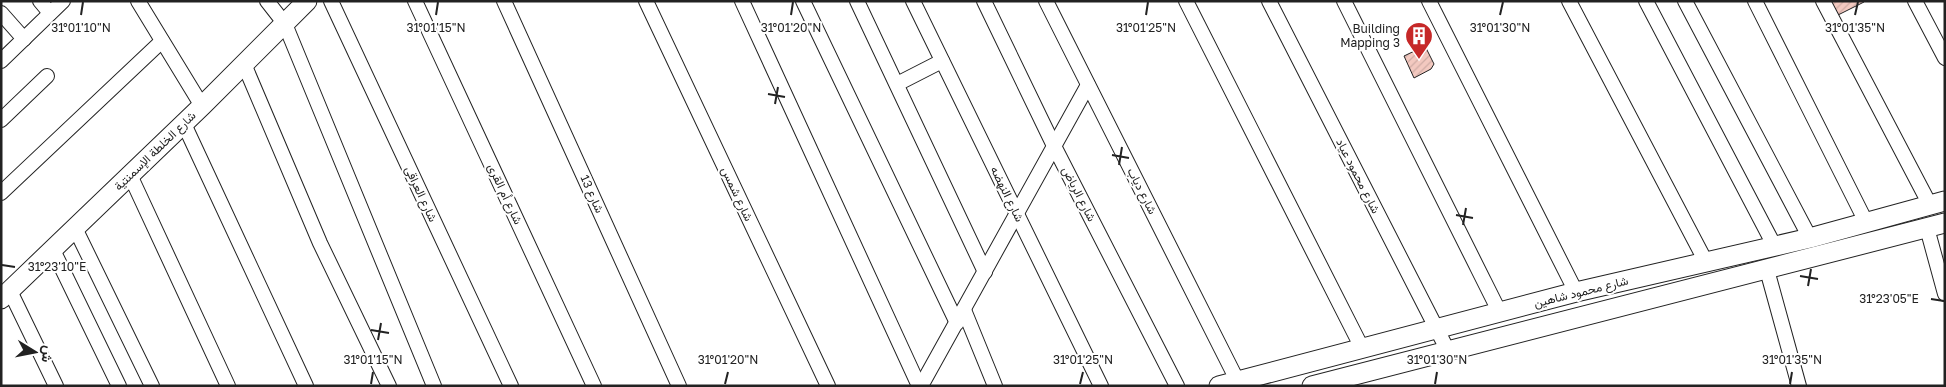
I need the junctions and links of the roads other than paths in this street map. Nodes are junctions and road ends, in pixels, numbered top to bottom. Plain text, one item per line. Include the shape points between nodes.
1 (40, 1) edge
2 (63, 1) edge
3 (138, 1) edge
4 (268, 1) edge
5 (307, 1) edge
6 (331, 1) edge
7 (415, 1) edge
8 (504, 1) edge
9 (646, 1) edge
10 (742, 1) edge
11 (802, 1) edge
12 (857, 1) edge
13 (913, 1) edge
14 (984, 1) edge
15 (1046, 1) edge
16 (1186, 1) edge
17 (1269, 1) edge
18 (1344, 1) edge
19 (1429, 1) edge
20 (1569, 1) edge
21 (1646, 1) edge
22 (1686, 1) edge
23 (1755, 1) edge
24 (1823, 1) edge
25 (1915, 1) edge
26 (1, 13) edge
27 (50, 13) junction
28 (285, 24) junction
29 (24, 39) junction
30 (162, 41) junction
31 (1945, 58) edge
32 (1, 61) edge
33 (942, 61) junction
34 (244, 64) junction
35 (47, 76) dead end
36 (897, 84) junction
37 (1088, 85) junction
38 (202, 106) junction
39 (1, 120) edge
40 (184, 124) junction
41 (1054, 146) junction
42 (130, 175) junction
43 (1, 193) edge
44 (1938, 203) edge
45 (1017, 214) junction
46 (1866, 222) junction
47 (1936, 225) edge
48 (75, 228) junction
49 (1810, 238) junction
50 (1776, 247) junction
51 (53, 250) junction
52 (1706, 264) junction
53 (1766, 270) junction
54 (985, 272) junction
55 (1576, 292) junction
56 (1945, 294) edge
57 (5, 295) edge
58 (964, 310) junction
59 (1500, 313) junction
60 (957, 323) junction
61 (1437, 330) junction
62 (1363, 350) junction
63 (1448, 351) junction
64 (1237, 380) junction
65 (1353, 380) edge
66 (56, 386) edge
67 (119, 386) edge
68 (152, 386) edge
69 (228, 386) edge
70 (306, 386) edge
71 (389, 386) edge
72 (434, 386) edge
73 (511, 386) edge
74 (594, 386) edge
75 (679, 386) edge
76 (828, 386) edge
77 (920, 386) edge
78 (995, 386) edge
79 (1101, 386) edge
80 (1177, 386) edge
81 (1218, 386) edge
82 (1312, 386) edge
83 (1799, 386) edge

1 - 27 street
2 - 27 street
3 - 30 street
4 - 28 street
5 - 28 main road, شارع الخلطة الإسمنتية
6 - 73 street, شارع العراقى
7 - 74 street, شارع أم القرى
8 - 75 street, شارع 13
9 - 76 street, شارع شمس
10 - 77 street
11 - 60 street
12 - 36 street
13 - 33 street, شارع النهضه
14 - 41 street, شارع الرياض
15 - 37 street, شارع دياب
16 - 62 street
17 - 61 street, شارع محمود عياد
18 - 59 street
19 - 55 street
20 - 52 street
21 - 50 street
22 - 49 street
23 - 46 street
24 - 44 street
25 - 31 street
26 - 29 street
27 - 29 street
28 - 34 main road, شارع الخلطة الإسمنتية
28 - 72 street
29 - 32 street
30 - 38 street
30 - 43 street
33 - 36 street
33 - 45 street, شارع النهضه
34 - 38 main road, شارع الخلطة الإسمنتية
34 - 71 street via 316,235
35 - 39 street
36 - 54 street
37 - 41 street
37 - 64 street, شارع دياب
38 - 40 main road, شارع الخلطة الإسمنتية
40 - 42 main road, شارع الخلطة الإسمنتية
40 - 70 street
41 - 45 street
41 - 80 street, شارع الرياض
42 - 48 main road, شارع الخلطة الإسمنتية
42 - 69 street
44 - 46 main road, شارع محمود شاهين
45 - 54 street
45 - 79 street, شارع النهضه
46 - 49 main road, شارع محمود شاهين
47 - 53 main road, شارع محمود شاهين
47 - 56 street
48 - 51 main road, شارع الخلطة الإسمنتية
48 - 68 street
49 - 50 main road, شارع محمود شاهين
50 - 52 main road, شارع محمود شاهين
51 - 57 main road, شارع الخلطة الإسمنتية
51 - 67 street
52 - 55 main road, شارع محمود شاهين
53 - 63 main road, شارع محمود شاهين
53 - 83 street
54 - 58 street
55 - 59 main road, شارع محمود شاهين
57 - 66 street
58 - 60 street
58 - 78 street
59 - 61 main road, شارع محمود شاهين
60 - 77 street
61 - 62 main road, شارع محمود شاهين
61 - 63 street, شارع محمود عياد
62 - 64 main road, شارع محمود شاهين
63 - 65 main road, شارع محمود شاهين
64 - 81 main road, شارع محمود شاهين
65 - 82 main road, شارع محمود شاهين

